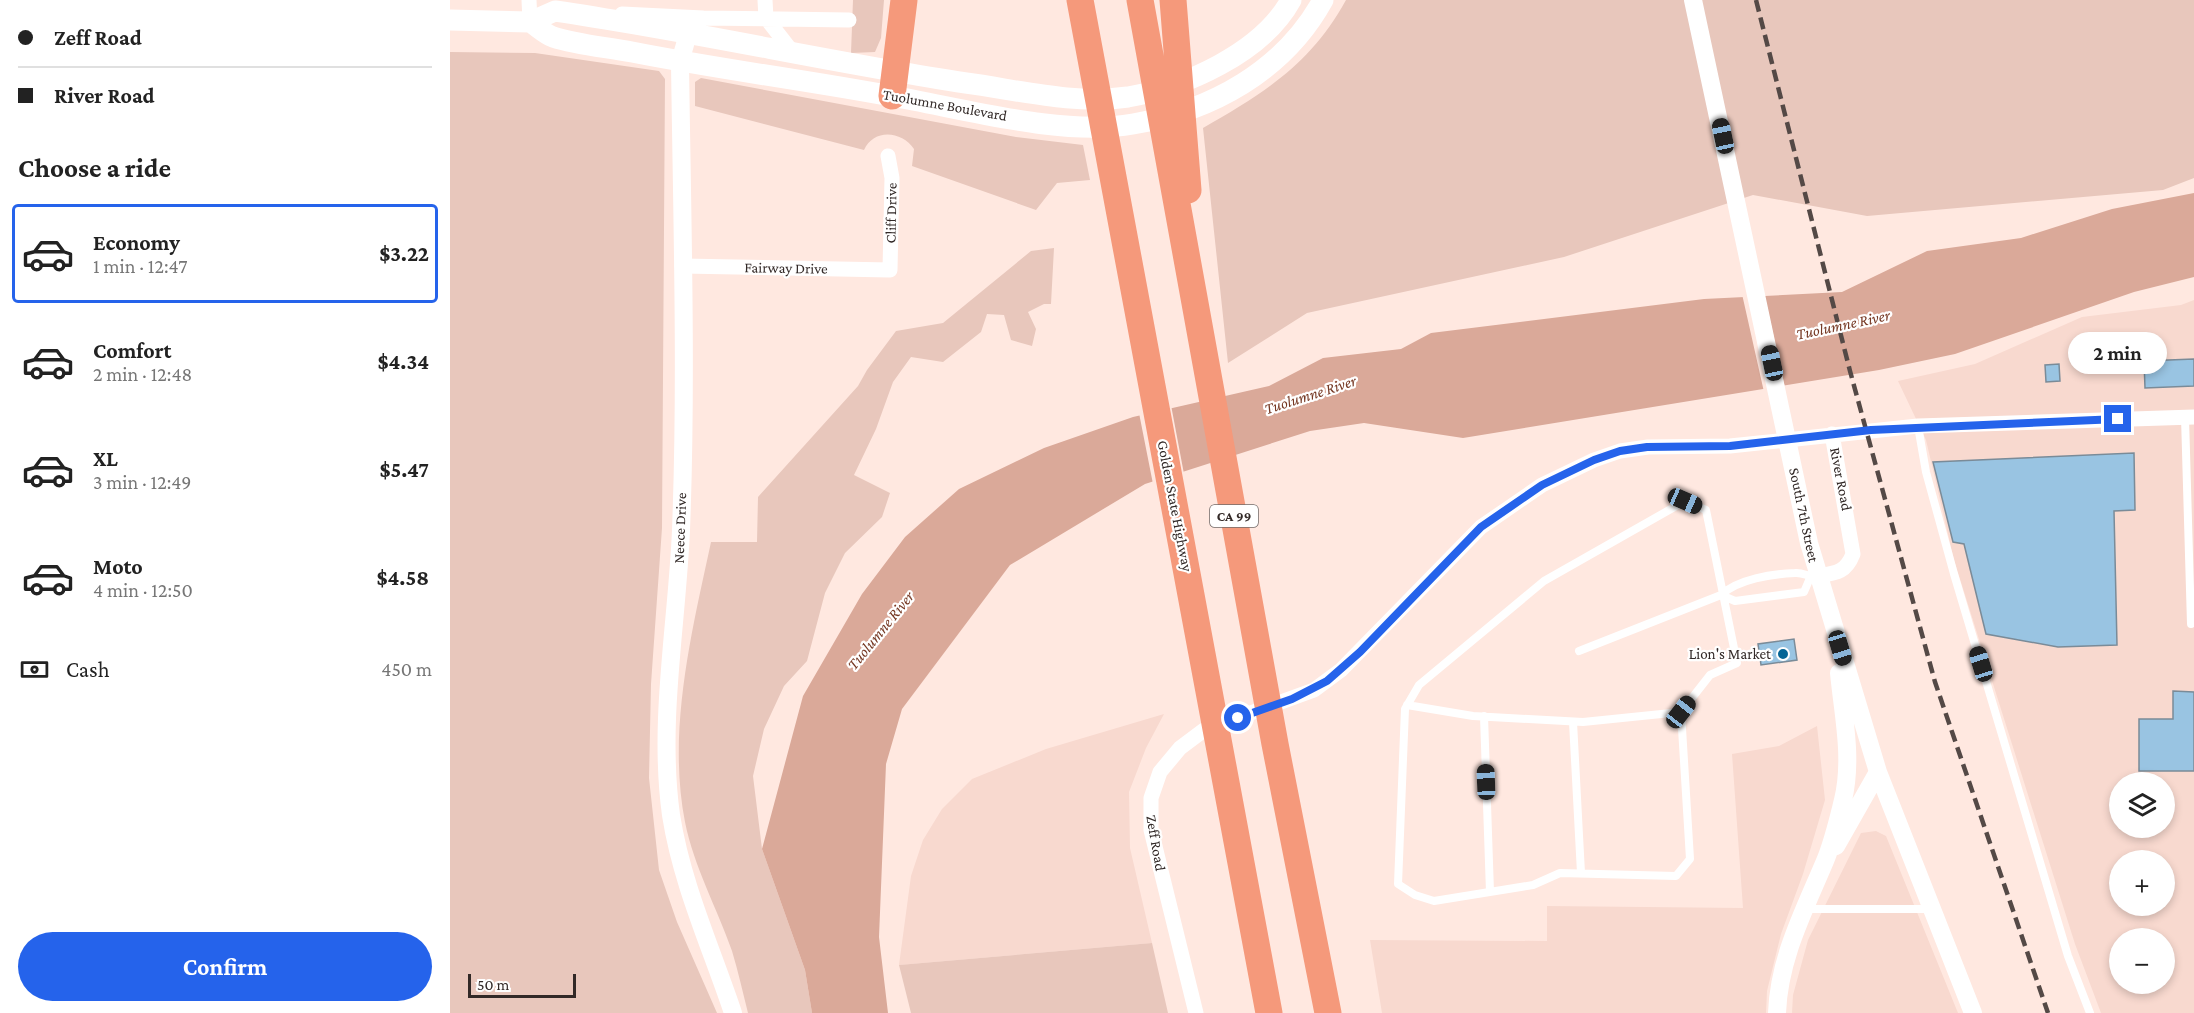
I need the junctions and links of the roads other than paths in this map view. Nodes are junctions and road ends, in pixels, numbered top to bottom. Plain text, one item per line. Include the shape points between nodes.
1 (529, 0) edge
2 (765, 0) edge
3 (904, 0) edge
4 (1078, 0) edge
5 (1140, 0) edge
6 (1173, 0) edge
7 (1291, 0) edge
8 (1323, 0) edge
9 (1693, 0) edge
10 (573, 14) junction
11 (703, 18) junction
12 (766, 18) junction
13 (450, 20) edge
14 (849, 20) dead end
15 (530, 22) junction
16 (688, 34) junction
17 (794, 54) junction
18 (680, 62) junction
19 (894, 84) junction
20 (888, 156) dead end
21 (1177, 157) junction
22 (682, 266) junction
23 (890, 270) joint
24 (2190, 417) edge
25 (1918, 426) junction
26 (1832, 434) junction
27 (1814, 577) junction
28 (1721, 595) junction
29 (2191, 624) dead end
30 (1833, 625) junction
31 (1579, 651) dead end
32 (1407, 705) junction
33 (1681, 712) junction
34 (1484, 716) junction
35 (1573, 722) junction
36 (1878, 772) junction
37 (1826, 860) junction
38 (1581, 873) junction
39 (1490, 892) junction
40 (1803, 909) junction
41 (1932, 909) junction
42 (733, 1013) edge
43 (1196, 1013) edge
44 (1269, 1013) edge
45 (1328, 1013) edge
46 (1777, 1013) edge
47 (1973, 1013) edge
48 (2090, 1013) edge

1 - 15 street
2 - 12 street
3 - 19 highway
4 - 44 highway, Golden State Highway
5 - 21 highway
6 - 21 highway
7 - 19 main road, Tuolumne Boulevard via 1258,38 1209,71 1169,88 1127,97 1065,97
8 - 19 main road, Tuolumne Boulevard via 1311,22 1261,72 1223,96 1177,115 1130,125 1082,126 986,114
9 - 27 street, South 7th Street
10 - 11 street, Tuolumne Boulevard
10 - 15 main road, Tuolumne Boulevard via 555,11
10 - 16 main road, Tuolumne Boulevard
11 - 12 street, Tuolumne Boulevard
11 - 16 street
12 - 14 street, Tuolumne Boulevard
12 - 17 street
13 - 15 main road, Tuolumne Boulevard
15 - 18 main road, Tuolumne Boulevard via 550,36
16 - 17 main road, Tuolumne Boulevard
16 - 18 street, Neece Drive
17 - 19 main road, Tuolumne Boulevard
18 - 19 main road, Tuolumne Boulevard
18 - 22 street, Neece Drive
20 - 23 street, Cliff Drive via 892,178
21 - 45 highway, CA 99 via 1193,288
22 - 23 street, Fairway Drive
22 - 42 street, Neece Drive via 681,529 667,757 671,815 684,874
24 - 25 street, River Road
24 - 29 lane
25 - 26 street, River Road
25 - 48 lane via 1926,472 1957,585 2068,956
26 - 27 street, River Road via 1853,554 1849,565 1839,573
26 - 43 street, Zeff Road via 1730,446 1647,447 1620,451 1565,472 1510,504 1481,527 1327,681 1292,699 1204,730 1180,748 1161,772 1149,813 1156,856
27 - 28 lane via 1798,573 1736,584
27 - 28 lane via 1804,592 1735,601
27 - 30 street, South 7th Street
28 - 31 lane
28 - 32 lane via 1706,510 1685,501 1544,581 1419,685
28 - 33 lane via 1737,663 1710,675
30 - 36 street, South 7th Street
30 - 37 street via 1848,766
32 - 34 lane
32 - 39 lane via 1398,884 1434,901
33 - 35 lane
33 - 38 lane via 1690,860 1676,876
34 - 35 lane
34 - 39 lane
35 - 38 lane
36 - 37 street
36 - 41 street, South 7th Street
37 - 40 street
38 - 39 lane via 1560,873 1533,885
40 - 41 lane
40 - 46 street via 1784,969
41 - 47 street, South 7th Street

